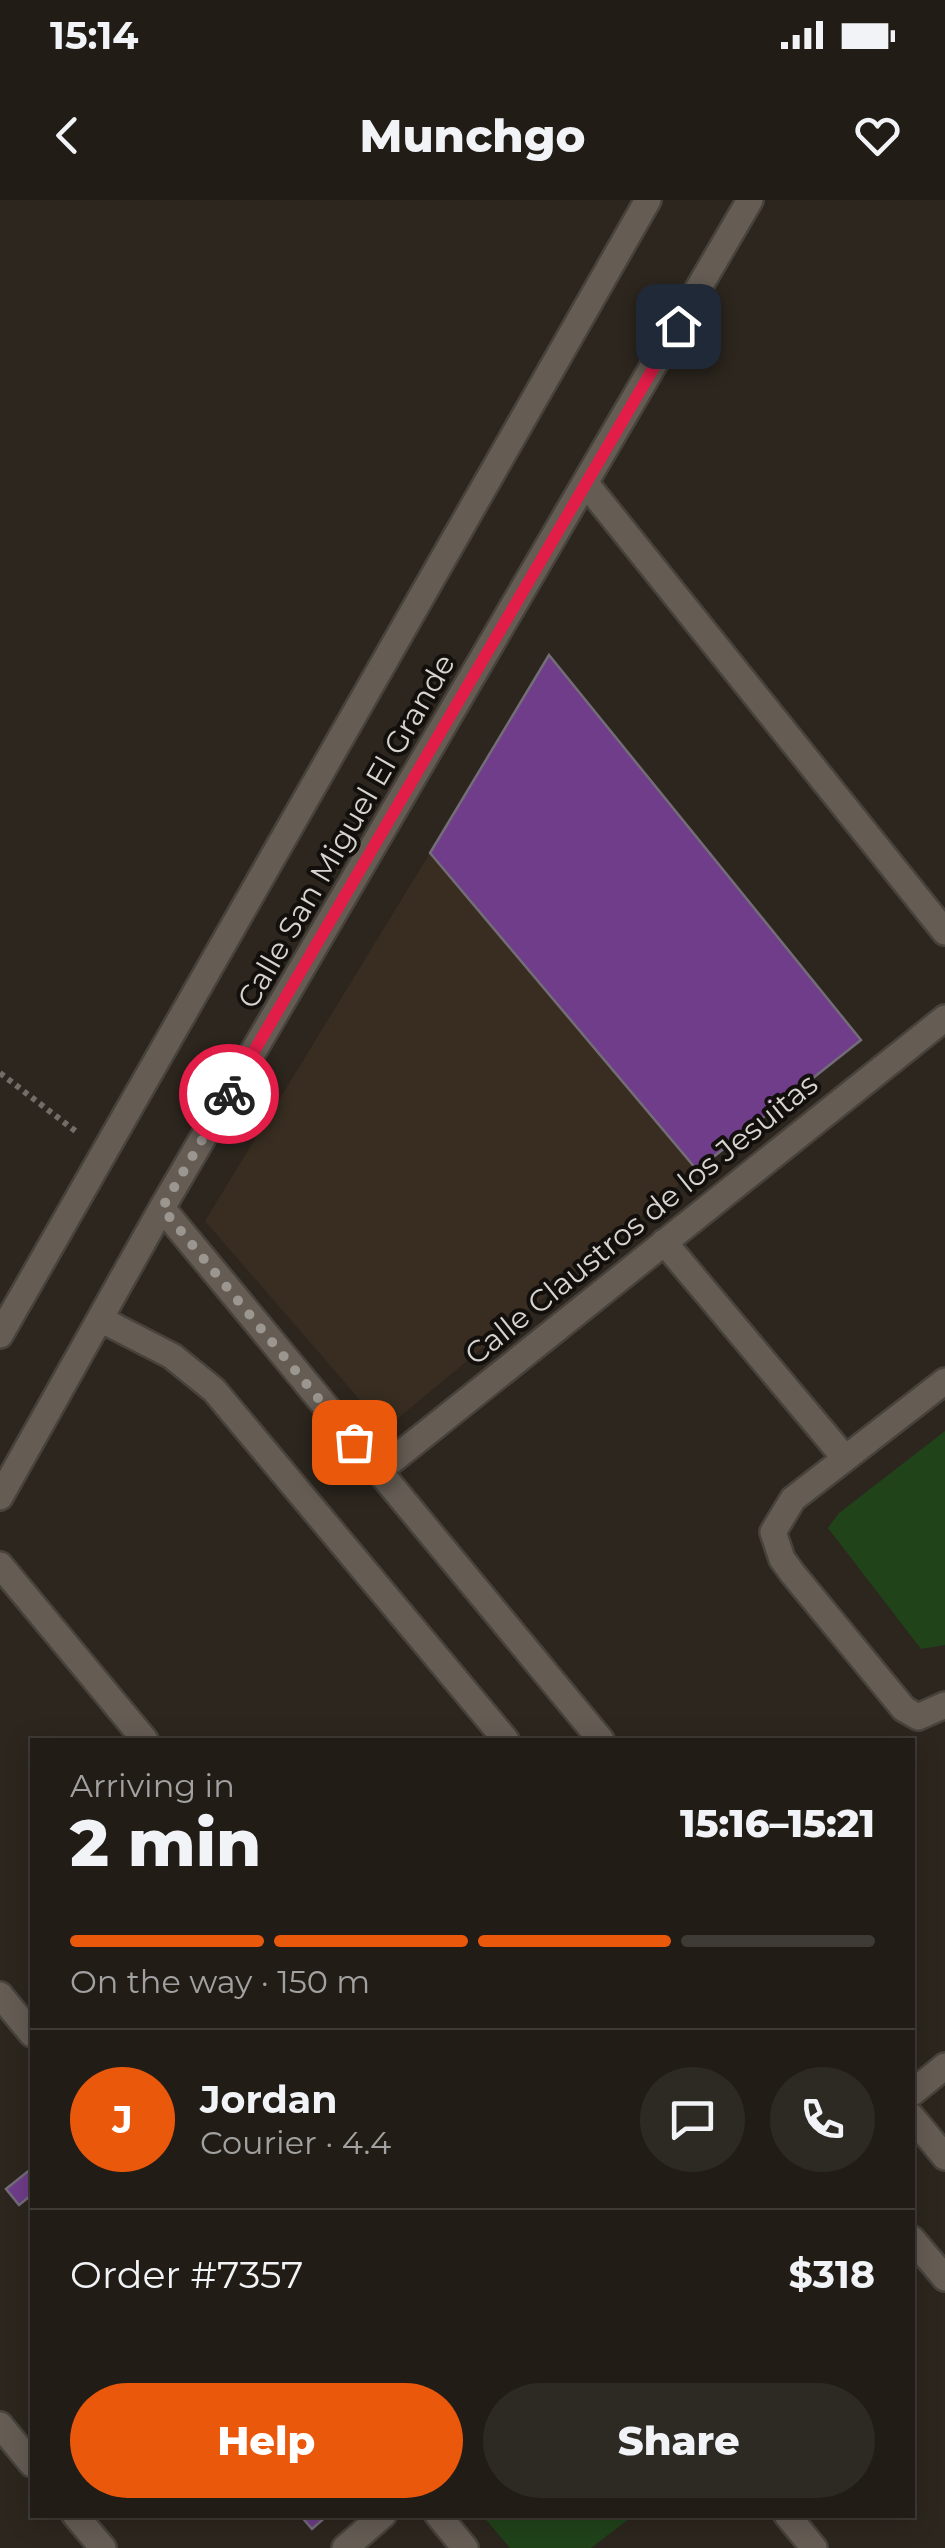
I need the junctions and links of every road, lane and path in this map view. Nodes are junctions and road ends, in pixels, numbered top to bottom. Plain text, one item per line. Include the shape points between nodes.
1 (648, 200) edge
2 (750, 200) edge
3 (587, 485) junction
4 (945, 932) edge
5 (945, 1018) edge
6 (0, 1073) edge
7 (103, 1152) junction
8 (162, 1208) junction
9 (664, 1242) junction
10 (100, 1320) junction
11 (0, 1335) edge
12 (945, 1382) edge
13 (844, 1457) junction
14 (378, 1472) junction
15 (0, 1497) edge
16 (0, 1566) edge
17 (945, 1705) edge
18 (143, 1738) edge
19 (504, 1738) edge
20 (599, 1738) edge
21 (0, 1995) edge
22 (30, 2032) edge
23 (945, 2066) edge
24 (915, 2091) edge
25 (915, 2121) edge
26 (945, 2157) edge
27 (915, 2243) edge
28 (945, 2278) edge
29 (0, 2425) edge
30 (30, 2462) edge
31 (78, 2518) edge
32 (380, 2518) edge
33 (441, 2518) edge
34 (789, 2518) edge
35 (103, 2548) edge
36 (345, 2548) edge
37 (466, 2548) edge
38 (814, 2548) edge

1 - 7 street, Calle San Miguel El Grande
2 - 3 street, Calle San Miguel El Grande
3 - 4 street
3 - 8 street, Calle San Miguel El Grande
5 - 9 street, Calle Claustros de los Jesuitas
6 - 7 path
7 - 11 street, Calle San Miguel El Grande
8 - 10 street, Calle San Miguel El Grande
8 - 14 street
9 - 13 street
9 - 14 street, Calle Claustros de los Jesuitas
10 - 15 street, Calle San Miguel El Grande
10 - 19 street via 172,1356 214,1390
12 - 13 street
13 - 17 street via 781,1514 776,1544 904,1709 918,1717
14 - 20 street
16 - 18 street
21 - 22 street
23 - 24 street
25 - 26 street
27 - 28 street
29 - 30 street
31 - 35 street
32 - 36 street
33 - 37 street
34 - 38 street

